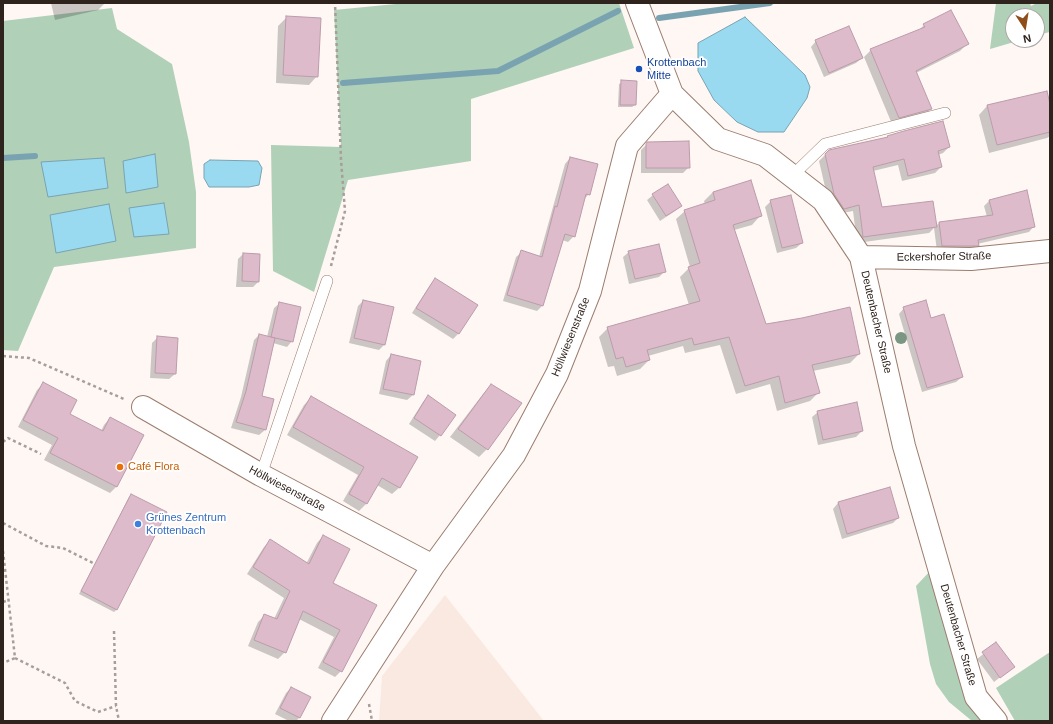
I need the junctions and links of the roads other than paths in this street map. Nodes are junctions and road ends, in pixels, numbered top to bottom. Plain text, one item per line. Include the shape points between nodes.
1 (637, 3) edge
2 (672, 94) junction
3 (945, 113) dead end
4 (792, 176) junction
5 (1050, 251) edge
6 (861, 257) junction
7 (327, 281) road end
8 (143, 407) road end
9 (261, 475) junction
10 (433, 566) junction
11 (333, 721) edge
12 (996, 721) edge

1 - 2 street, Deutenbacher Straße
2 - 4 street, Deutenbacher Straße via 718,139 765,155
2 - 10 street, Höllwiesenstraße via 627,146 590,290 557,374 514,455
3 - 4 lane via 825,144
4 - 6 street, Deutenbacher Straße via 823,200
5 - 6 street, Eckershofer Straße via 971,259
6 - 12 street, Deutenbacher Straße via 904,446 976,697
7 - 9 lane
8 - 9 street, Höllwiesenstraße
9 - 10 street, Höllwiesenstraße
10 - 11 street, Höllwiesenstraße

